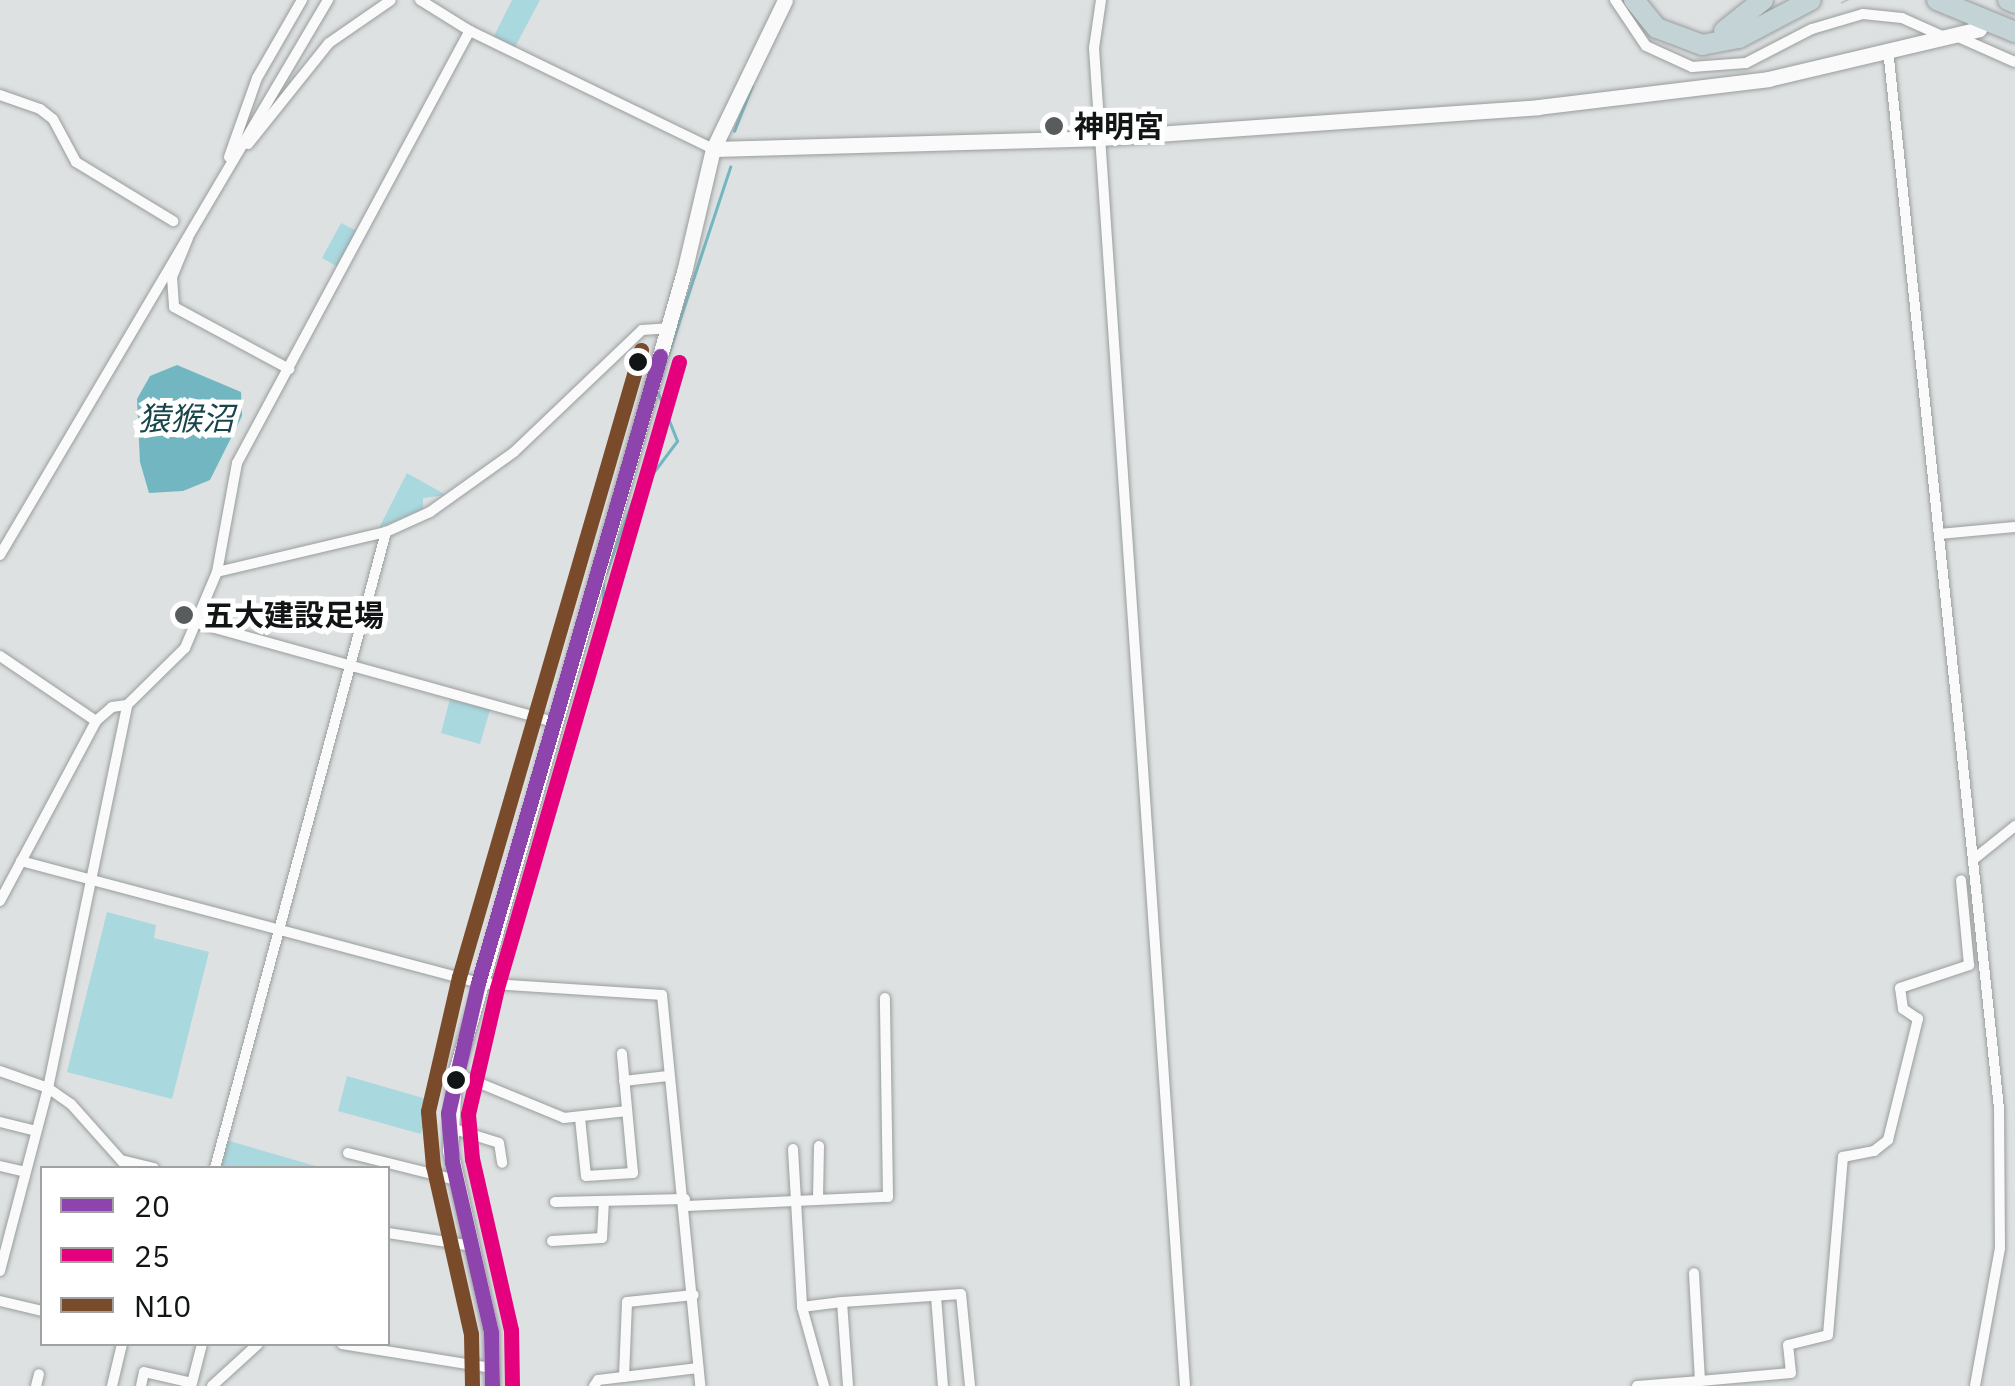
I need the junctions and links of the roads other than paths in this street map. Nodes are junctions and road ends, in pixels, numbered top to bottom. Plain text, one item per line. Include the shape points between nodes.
1 (302, 0) edge
2 (328, 0) edge
3 (390, 0) edge
4 (420, 0) edge
5 (784, 0) edge
6 (1101, 0) edge
7 (1615, 0) edge
8 (1634, 0) edge
9 (1646, 0) edge
10 (1762, 0) edge
11 (1811, 0) edge
12 (1937, 0) edge
13 (1972, 0) edge
14 (2008, 0) edge
15 (1846, 2) dead end
16 (2015, 3) edge
17 (1849, 16) junction
18 (2015, 20) edge
19 (1979, 29) dead end
20 (470, 31) junction
21 (2015, 32) edge
22 (1946, 35) junction
23 (1888, 48) junction
24 (2015, 62) edge
25 (0, 95) edge
26 (1100, 138) junction
27 (713, 149) junction
28 (230, 163) junction
29 (174, 221) dead end
30 (187, 230) junction
31 (668, 328) junction
32 (288, 370) junction
33 (2015, 527) edge
34 (386, 532) junction
35 (1939, 534) junction
36 (0, 554) edge
37 (217, 572) junction
38 (197, 622) junction
39 (0, 656) edge
40 (351, 667) junction
41 (127, 705) junction
42 (96, 721) junction
43 (553, 722) junction
44 (2015, 826) edge
45 (1974, 859) junction
46 (21, 861) junction
47 (1962, 880) dead end
48 (92, 881) junction
49 (0, 900) edge
50 (278, 932) junction
51 (478, 984) junction
52 (885, 998) dead end
53 (622, 1054) dead end
54 (0, 1071) edge
55 (456, 1072) junction
56 (668, 1076) junction
57 (624, 1081) junction
58 (48, 1088) junction
59 (628, 1111) junction
60 (580, 1118) junction
61 (0, 1122) edge
62 (448, 1127) junction
63 (36, 1131) junction
64 (818, 1146) dead end
65 (793, 1148) dead end
66 (348, 1153) dead end
67 (124, 1164) edge
68 (502, 1164) dead end
69 (0, 1166) edge
70 (215, 1166) edge
71 (25, 1172) junction
72 (456, 1180) junction
73 (794, 1200) junction
74 (818, 1200) junction
75 (604, 1201) junction
76 (555, 1202) dead end
77 (686, 1202) junction
78 (0, 1212) edge
79 (14, 1216) junction
80 (390, 1233) edge
81 (552, 1241) dead end
82 (473, 1246) junction
83 (2015, 1247) edge
84 (2000, 1248) junction
85 (0, 1271) edge
86 (1694, 1273) dead end
87 (694, 1295) junction
88 (936, 1296) junction
89 (0, 1301) edge
90 (842, 1302) junction
91 (802, 1307) junction
92 (40, 1311) edge
93 (122, 1346) edge
94 (201, 1346) edge
95 (256, 1346) edge
96 (354, 1346) edge
97 (492, 1368) junction
98 (698, 1368) junction
99 (624, 1376) junction
100 (1792, 1380) edge
101 (1700, 1381) junction
102 (112, 1386) edge
103 (141, 1386) edge
104 (212, 1386) edge
105 (492, 1386) edge
106 (594, 1386) edge
107 (700, 1386) edge
108 (824, 1386) edge
109 (848, 1386) edge
110 (944, 1386) edge
111 (970, 1386) edge
112 (1185, 1386) edge
113 (1637, 1386) edge
114 (1975, 1386) edge

1 - 28 street via 250,94
2 - 28 street
3 - 28 street via 328,43
4 - 20 street
5 - 27 street
6 - 26 street via 1094,48
7 - 17 street via 1646,46 1676,62 1712,69 1746,63
8 - 11 highway via 1657,28 1702,45 1739,38
9 - 10 highway via 1665,23 1700,34 1733,28
12 - 21 highway
13 - 18 highway
14 - 16 highway
15 - 17 street
17 - 22 street via 1902,18
19 - 22 street
20 - 27 street
20 - 32 street
22 - 23 street
22 - 24 street
23 - 26 street via 1722,87
23 - 35 street
25 - 29 street via 40,109 53,119 76,162
26 - 27 street
26 - 112 street
27 - 31 street
28 - 30 street
30 - 32 street via 172,277 174,307
30 - 36 street
31 - 34 street via 642,330 486,475
31 - 43 street
32 - 37 street via 237,463
33 - 35 street
34 - 37 street
34 - 40 street
35 - 45 street
37 - 38 street
38 - 40 street
38 - 41 street via 185,648
39 - 42 street
40 - 43 street
40 - 50 street
41 - 42 street via 112,707
41 - 48 street
42 - 46 street
43 - 51 street
44 - 45 street
45 - 84 street via 1999,1108
46 - 48 street
46 - 49 street
47 - 100 street via 1969,965 1900,988 1902,1009 1918,1019 1888,1140 1874,1151 1842,1157 1828,1335 1788,1344
48 - 50 street
48 - 58 street
50 - 51 street
50 - 70 street
51 - 55 street
51 - 56 street via 662,995
52 - 74 street via 888,1197
53 - 57 street
54 - 58 street
55 - 60 street via 554,1114
55 - 62 street
56 - 57 street
56 - 77 street
57 - 59 street
58 - 63 street
58 - 67 street
59 - 60 street
59 - 60 street via 634,1174 586,1176
61 - 63 street
62 - 68 street via 499,1144
62 - 72 street
63 - 71 street
64 - 74 street
65 - 73 street
66 - 72 street
69 - 71 street
71 - 79 street
72 - 82 street
73 - 74 street
73 - 77 street
73 - 91 street
75 - 76 street
75 - 77 street
75 - 81 street via 602,1238
77 - 87 street
78 - 79 street
79 - 85 street
80 - 82 street
82 - 97 street
83 - 84 street
84 - 114 street
86 - 101 street
87 - 98 street
87 - 99 street via 627,1302
88 - 90 street
88 - 110 street
88 - 111 street via 962,1294
89 - 92 street
90 - 91 street
90 - 109 street
91 - 108 street
93 - 102 street
94 - 103 street via 192,1383 144,1372
95 - 104 street
96 - 97 street
97 - 105 street
98 - 99 street
98 - 107 street
99 - 106 street
100 - 101 street
101 - 113 street

